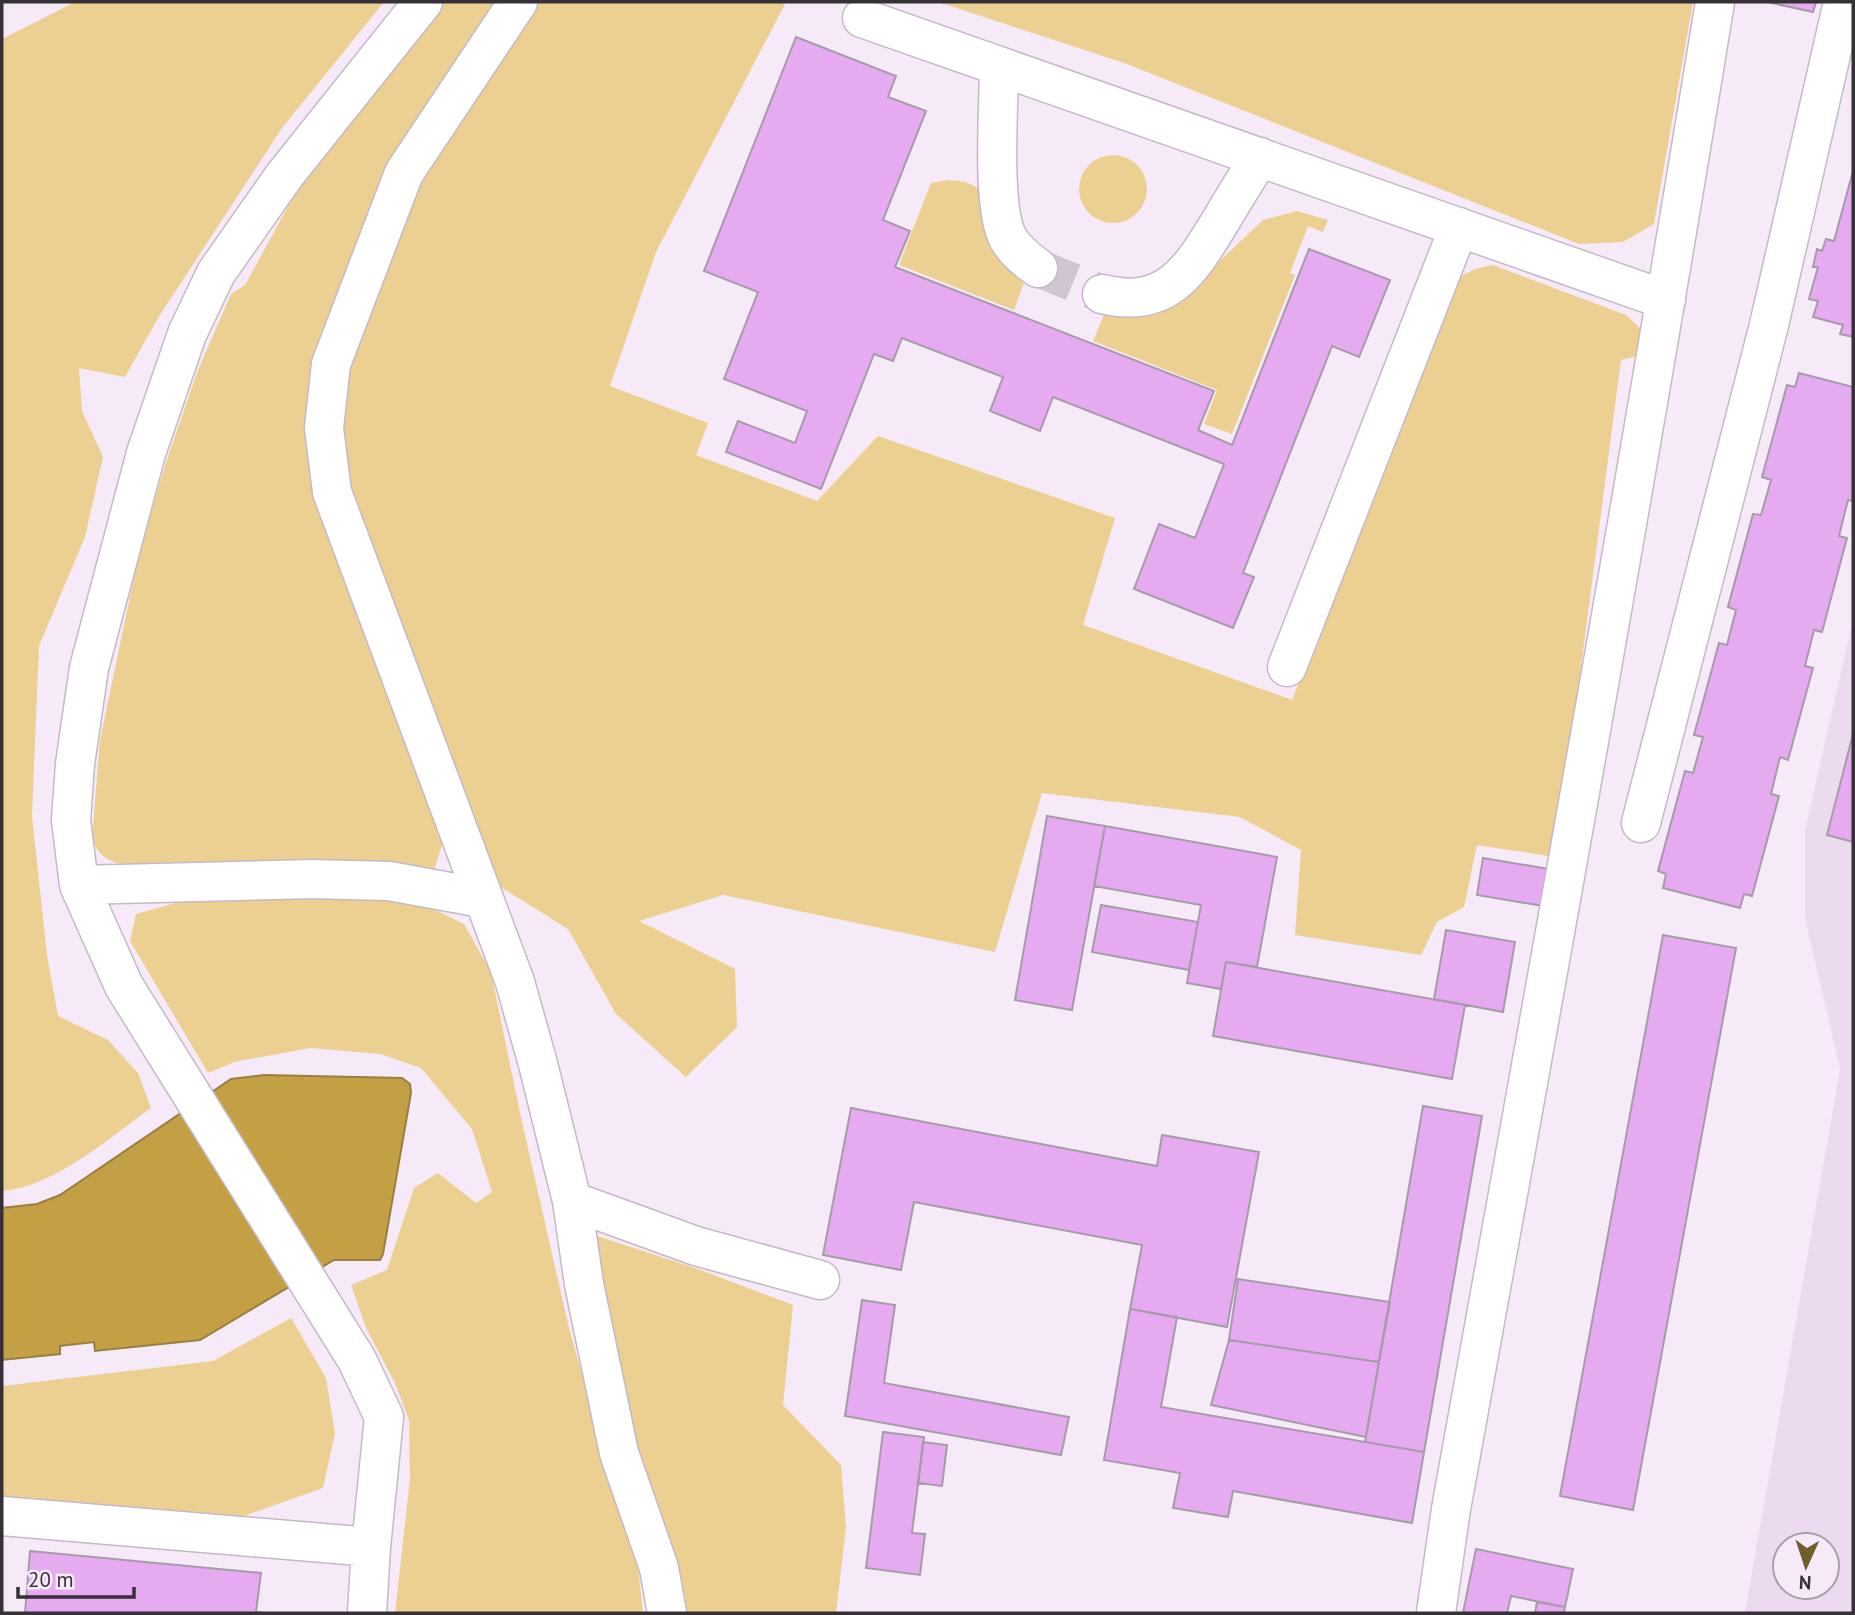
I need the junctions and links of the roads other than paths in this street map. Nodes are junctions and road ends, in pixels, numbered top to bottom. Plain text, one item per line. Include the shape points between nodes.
1 (423, 2) edge
2 (519, 2) edge
3 (1715, 2) edge
4 (1843, 2) edge
5 (862, 18) dead end
6 (999, 66) junction
7 (1259, 157) junction
8 (1460, 228) junction
9 (1038, 268) tunnel mouth
10 (1102, 294) tunnel mouth
11 (1666, 300) junction
12 (1287, 667) dead end
13 (1641, 823) dead end
14 (79, 885) junction
15 (482, 898) junction
16 (572, 1201) junction
17 (820, 1280) dead end
18 (2, 1516) edge
19 (371, 1547) junction
20 (367, 1613) edge
21 (667, 1613) edge
22 (1436, 1613) edge

1 - 14 street via 284,176 216,273 187,334 146,453 89,668 71,820
2 - 15 street via 404,173 331,364 324,428 332,492
3 - 11 street
4 - 13 street via 1769,325
5 - 6 street
6 - 7 street
6 - 9 street via 1001,221 1008,239
7 - 8 street
7 - 10 street via 1184,274 1139,298
8 - 11 street
8 - 12 street
11 - 22 street
14 - 15 street via 312,878 388,881
14 - 19 street via 124,986 357,1360 384,1417
15 - 16 street via 515,982
16 - 17 street via 696,1246
16 - 21 street via 619,1453 659,1567
18 - 19 street
19 - 20 street

